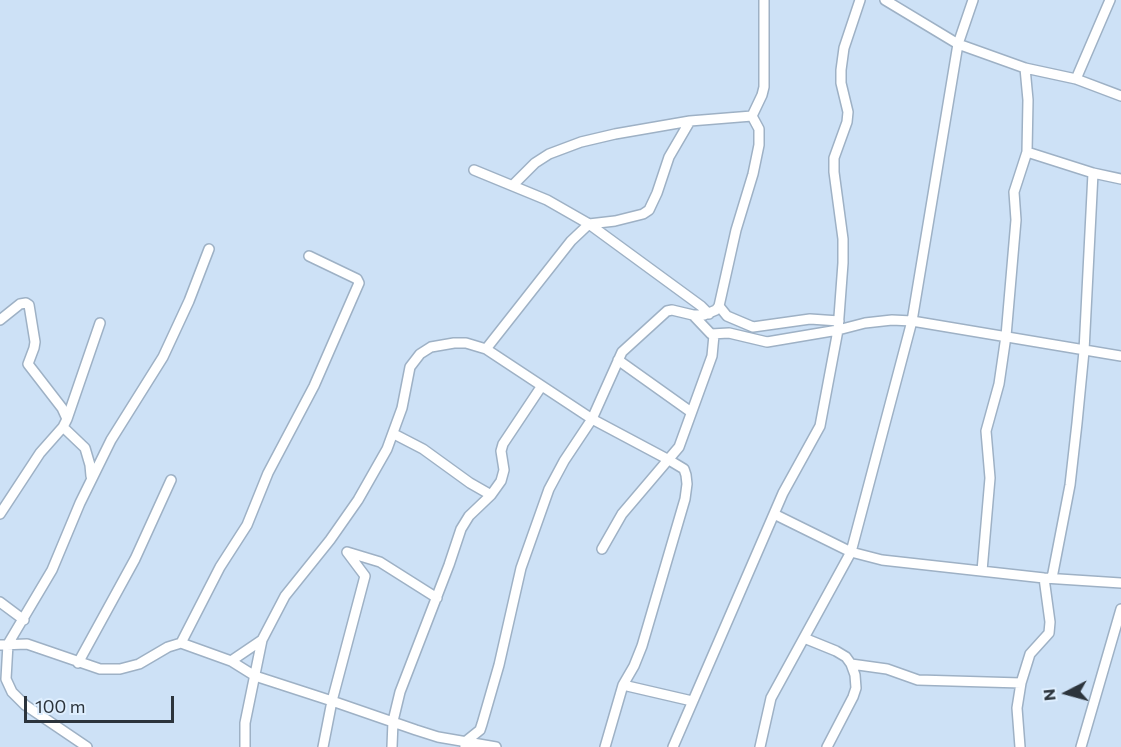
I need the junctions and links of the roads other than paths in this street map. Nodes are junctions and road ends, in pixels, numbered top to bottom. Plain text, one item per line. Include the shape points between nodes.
1 (764, 0) edge
2 (860, 0) edge
3 (885, 0) edge
4 (974, 0) edge
5 (1110, 0) edge
6 (958, 44) junction
7 (1025, 68) junction
8 (1076, 79) junction
9 (1121, 96) edge
10 (752, 116) junction
11 (690, 121) junction
12 (1027, 152) junction
13 (474, 170) dead end
14 (1092, 173) junction
15 (1121, 178) edge
16 (513, 185) junction
17 (590, 224) junction
18 (209, 249) dead end
19 (309, 256) dead end
20 (719, 306) junction
21 (709, 314) junction
22 (693, 315) junction
23 (0, 320) edge
24 (912, 321) junction
25 (100, 323) dead end
26 (838, 325) junction
27 (714, 335) junction
28 (1006, 336) junction
29 (486, 350) junction
30 (1084, 351) junction
31 (1121, 356) edge
32 (618, 360) junction
33 (541, 387) junction
34 (691, 412) junction
35 (592, 419) junction
36 (65, 423) junction
37 (394, 434) junction
38 (669, 460) junction
39 (91, 478) junction
40 (171, 480) dead end
41 (491, 495) junction
42 (0, 514) edge
43 (774, 514) junction
44 (330, 540) junction
45 (602, 549) dead end
46 (347, 552) junction
47 (851, 552) junction
48 (982, 571) junction
49 (1048, 578) junction
50 (1121, 583) edge
51 (437, 598) junction
52 (0, 602) edge
53 (1121, 609) edge
54 (24, 620) junction
55 (804, 638) junction
56 (262, 640) junction
57 (181, 643) junction
58 (4, 645) edge
59 (231, 661) junction
60 (78, 663) junction
61 (851, 664) junction
62 (255, 676) junction
63 (1021, 683) junction
64 (623, 685) junction
65 (332, 701) junction
66 (692, 701) junction
67 (393, 721) junction
68 (465, 745) edge
69 (87, 747) edge
70 (245, 747) edge
71 (322, 747) edge
72 (392, 747) edge
73 (496, 747) edge
74 (605, 747) edge
75 (672, 747) edge
76 (760, 747) edge
77 (827, 747) edge
78 (1020, 747) edge
79 (1081, 747) edge

1 - 10 street via 764,87
2 - 26 street via 844,48 841,83 848,112 834,158 843,239
3 - 6 street
4 - 6 street
5 - 8 street
6 - 7 street
6 - 24 street
7 - 8 street
7 - 12 street
8 - 9 street
10 - 11 street
10 - 20 street via 759,129 759,145
11 - 16 street via 565,147 535,163
11 - 17 street via 669,157 649,210
12 - 14 street
12 - 28 street via 1014,192 1016,220
13 - 16 street
14 - 15 street
14 - 30 street
16 - 17 street
17 - 21 street
17 - 29 street via 571,241
18 - 39 street via 163,357
19 - 57 street via 359,283 247,525 220,567
20 - 21 street
20 - 26 street via 727,316 753,327 810,319
21 - 22 street
22 - 27 street
22 - 32 street via 667,311 627,346
23 - 36 street via 20,304 29,305 35,342 28,364 62,408
24 - 26 street
24 - 28 street
24 - 47 street
25 - 36 street
26 - 27 street via 767,342 729,333
26 - 43 street via 820,426
27 - 34 street via 712,356
28 - 30 street
28 - 48 street via 999,384 986,431 990,478
29 - 33 street
29 - 37 street via 454,343 431,347 420,354 407,374
30 - 31 street
30 - 49 street via 1070,485
32 - 34 street
32 - 35 street
33 - 35 street
33 - 41 street via 503,444 503,476
34 - 38 street via 679,447
35 - 38 street
35 - 68 street via 549,489 521,568 482,724
36 - 39 street via 85,448
36 - 42 street
37 - 41 street
37 - 44 street via 365,489
38 - 45 street via 622,514
38 - 64 street via 684,469 685,499 639,655
39 - 54 street via 52,570
40 - 60 street via 135,559
41 - 51 street via 468,516 461,529
43 - 47 street
43 - 66 street
44 - 46 street
44 - 56 street via 285,596
46 - 51 street via 380,562
46 - 65 street via 365,576
47 - 48 street via 882,560
47 - 55 street
48 - 49 street
49 - 50 street
49 - 63 street via 1049,633 1030,654
51 - 67 street via 399,692
52 - 54 street
53 - 79 street
54 - 58 street
55 - 61 street via 836,651
55 - 76 street via 771,698
56 - 59 street
56 - 62 street
57 - 59 street
57 - 60 street via 120,669
58 - 60 street via 44,648
58 - 69 street via 6,679 12,692
59 - 62 street
61 - 63 street via 887,669 918,680
61 - 77 street via 856,688
62 - 65 street
62 - 70 street via 245,723
63 - 78 street via 1017,708
64 - 66 street
64 - 74 street
65 - 67 street
65 - 71 street
66 - 75 street
67 - 68 street
67 - 72 street
68 - 73 street

